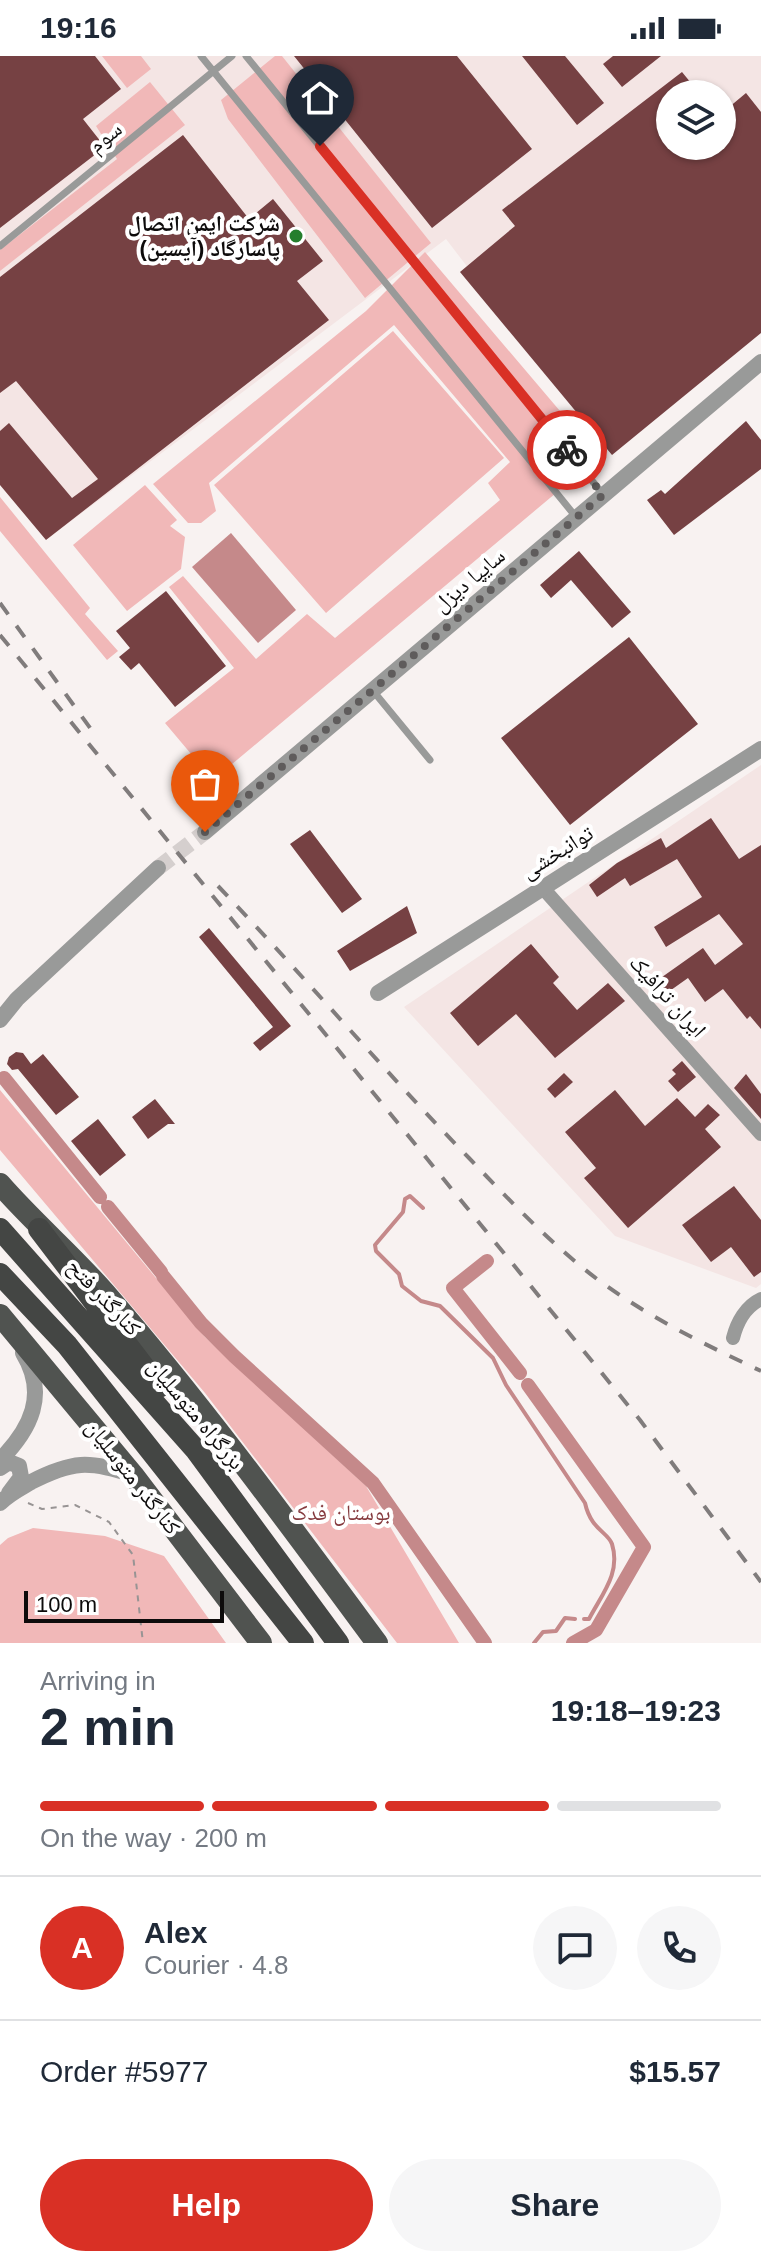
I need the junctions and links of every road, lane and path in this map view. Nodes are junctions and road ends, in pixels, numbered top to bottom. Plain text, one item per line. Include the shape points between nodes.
1 (201, 56) edge
2 (232, 56) edge
3 (246, 56) edge
4 (214, 71) junction
5 (0, 246) edge
6 (761, 362) edge
7 (603, 495) junction
8 (577, 518) junction
9 (373, 690) junction
10 (761, 749) edge
11 (430, 760) dead end
12 (205, 832) tunnel mouth
13 (158, 868) tunnel mouth
14 (542, 887) junction
15 (378, 993) dead end
16 (17, 999) junction
17 (0, 1009) edge
18 (0, 1020) edge
19 (761, 1134) edge
20 (0, 1184) edge
21 (0, 1229) edge
22 (39, 1229) junction
23 (0, 1274) edge
24 (761, 1299) edge
25 (1, 1316) edge
26 (733, 1338) dead end
27 (196, 1450) junction
28 (0, 1460) edge
29 (0, 1468) edge
30 (133, 1475) junction
31 (4, 1499) edge
32 (143, 1643) edge
33 (261, 1643) edge
34 (303, 1643) edge
35 (338, 1643) edge
36 (377, 1643) edge

1 - 4 lane
2 - 4 lane, سوم
3 - 7 lane
4 - 5 lane, سوم
4 - 8 lane
6 - 7 street, سایپا دیزل
7 - 8 street, سایپا دیزل
8 - 9 street, سایپا دیزل
9 - 11 lane
9 - 12 street, سایپا دیزل
10 - 14 street, توانبخشی
13 - 16 street
14 - 15 street, توانبخشی
14 - 19 street, ایران ترافیک
16 - 17 street
16 - 18 street
20 - 22 main road, کنارگذر فتح
21 - 27 highway, بزرگراه متوسلیان
22 - 27 highway via 160,1389
22 - 36 main road, کنارگذر فتح via 102,1290 223,1434
23 - 34 highway via 67,1345
24 - 26 street via 752,1303
25 - 28 street via 30,1365 35,1394 33,1417
25 - 30 main road, کنارگذر متوسلیان
27 - 35 highway, بزرگراه متوسلیان
29 - 31 street via 9,1462 19,1466 21,1477
30 - 31 street via 79,1463 55,1470
30 - 33 main road, کنارگذر متوسلیان
31 - 32 path via 42,1509 75,1505 109,1522 133,1555

